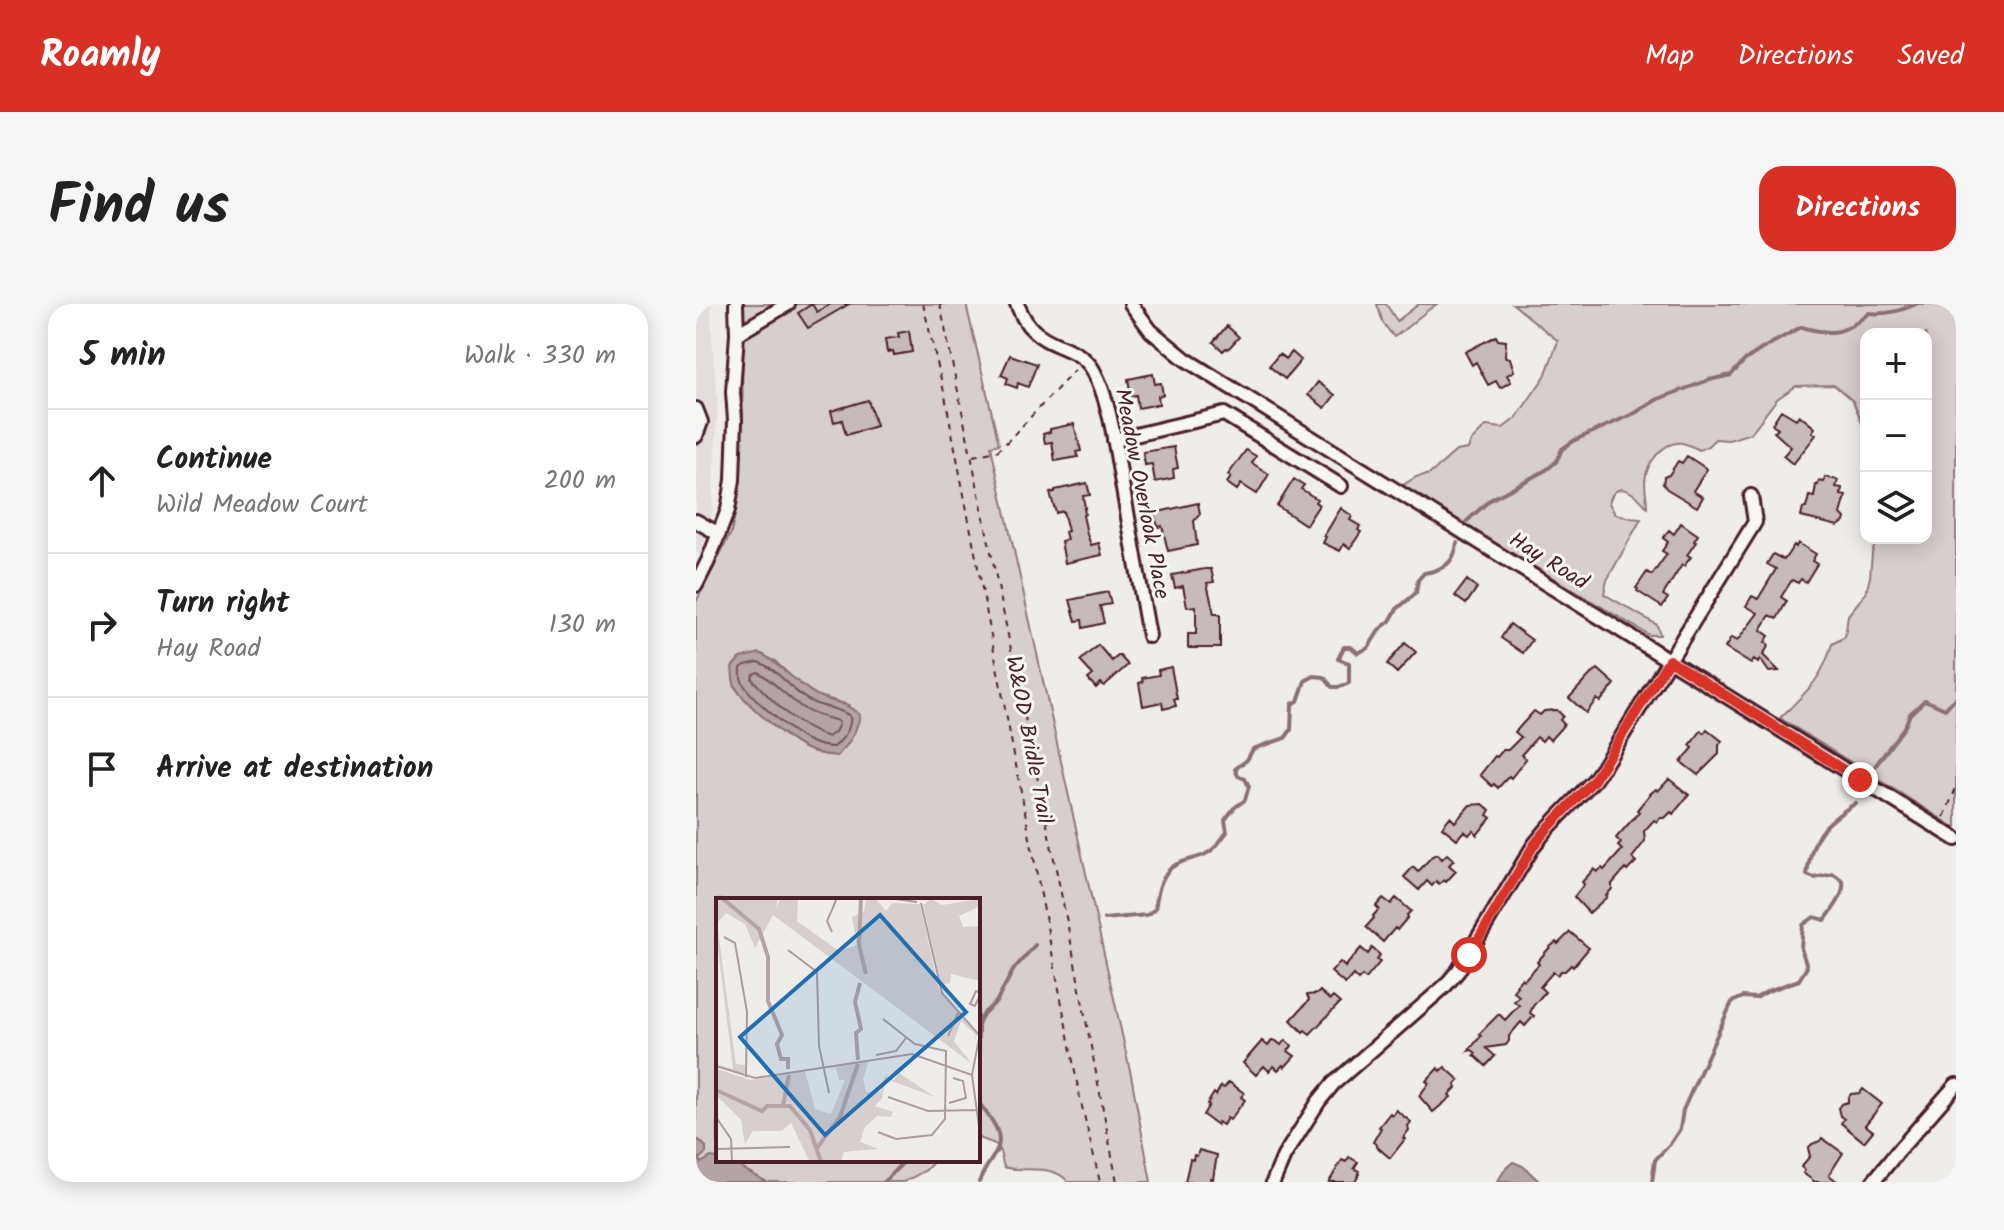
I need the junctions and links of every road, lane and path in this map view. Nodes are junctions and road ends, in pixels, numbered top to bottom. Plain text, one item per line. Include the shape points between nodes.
1 (735, 304) edge
2 (788, 304) edge
3 (923, 304) edge
4 (940, 304) edge
5 (1017, 304) edge
6 (1131, 304) edge
7 (737, 334) junction
8 (1085, 359) junction
9 (696, 409) edge
10 (696, 436) edge
11 (1114, 440) junction
12 (972, 456) junction
13 (1341, 486) dead end
14 (1751, 496) dead end
15 (696, 521) edge
16 (719, 534) junction
17 (696, 585) edge
18 (1149, 636) dead end
19 (1669, 660) junction
20 (1956, 788) edge
21 (1940, 829) junction
22 (1956, 839) edge
23 (1956, 1085) edge
24 (1100, 1182) edge
25 (1117, 1182) edge
26 (1273, 1182) edge
27 (1873, 1182) edge

1 - 7 street
2 - 7 street
3 - 24 path, W&OD Bridle Trail
4 - 12 path
5 - 8 street via 1032,330
6 - 19 street, Hay Road via 1151,331 1185,359
7 - 16 street via 733,480
8 - 11 street, Meadow Overlook Place via 1105,399
8 - 12 path via 997,451
9 - 10 street via 701,422
11 - 13 street via 1224,414
11 - 18 street, Meadow Overlook Place
12 - 25 path
14 - 19 street via 1755,522
15 - 16 street
16 - 17 street
19 - 21 street, Hay Road
19 - 26 street via 1594,780 1534,845 1458,971 1333,1084 1284,1156
20 - 21 path
21 - 22 street, Hay Road
23 - 27 street

